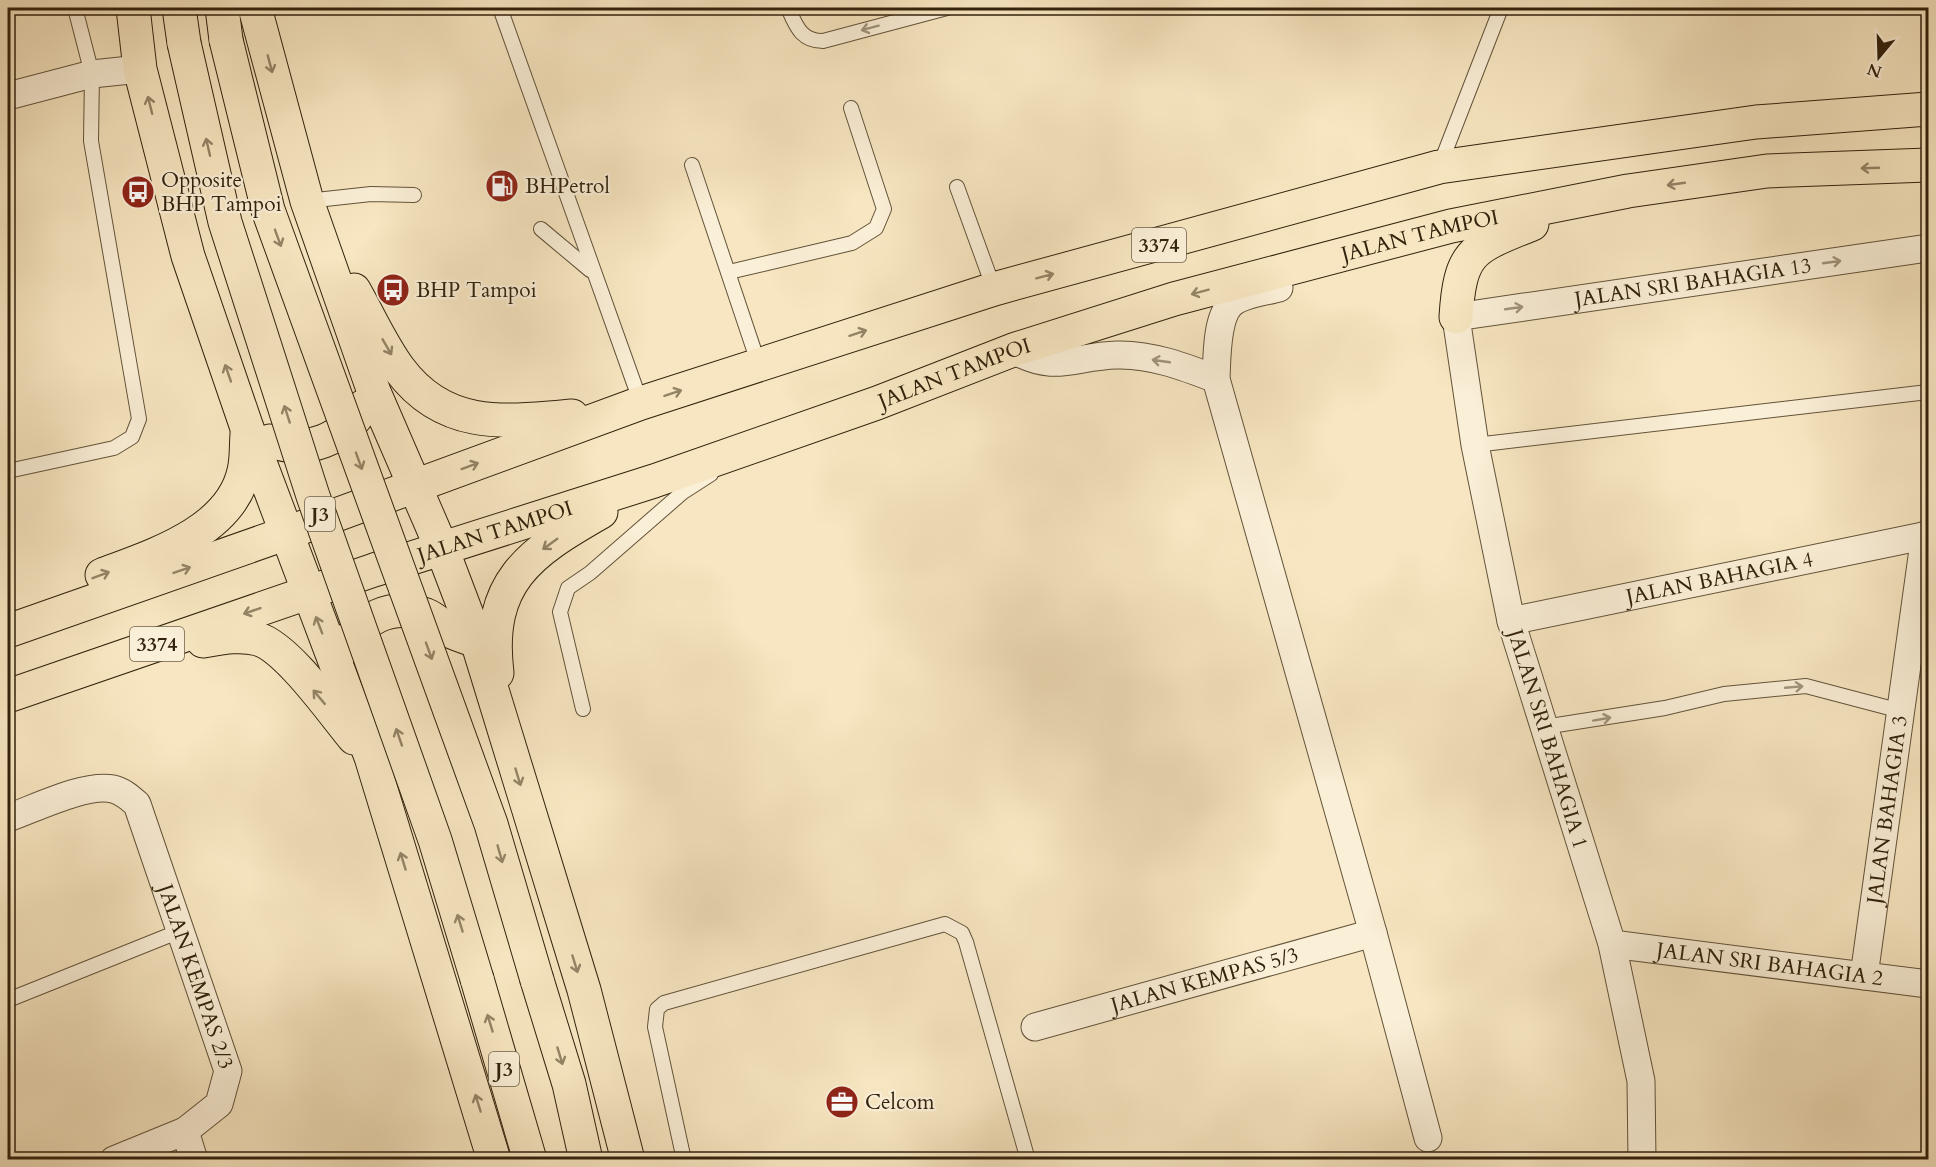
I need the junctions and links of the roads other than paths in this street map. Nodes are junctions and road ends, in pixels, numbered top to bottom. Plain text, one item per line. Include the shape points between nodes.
1 (75, 8) edge
2 (133, 8) edge
3 (179, 8) edge
4 (222, 8) edge
5 (255, 8) edge
6 (500, 8) edge
7 (788, 8) edge
8 (947, 8) edge
9 (1501, 8) edge
10 (140, 69) junction
11 (92, 74) junction
12 (8, 96) edge
13 (851, 108) dead end
14 (1929, 109) edge
15 (692, 165) dead end
16 (1929, 165) edge
17 (1439, 167) junction
18 (957, 187) dead end
19 (1628, 191) junction
20 (414, 195) dead end
21 (311, 212) junction
22 (1451, 226) junction
23 (541, 229) dead end
24 (1929, 248) edge
25 (592, 271) junction
26 (729, 272) junction
27 (994, 289) junction
28 (1456, 316) junction
29 (1013, 350) junction
30 (759, 365) junction
31 (1216, 379) junction
32 (374, 392) junction
33 (1929, 392) edge
34 (629, 407) junction
35 (815, 423) junction
36 (247, 428) junction
37 (1474, 445) junction
38 (8, 471) edge
39 (654, 481) junction
40 (415, 487) junction
41 (287, 533) junction
42 (1927, 535) edge
43 (442, 549) junction
44 (307, 592) junction
45 (8, 611) edge
46 (1511, 621) junction
47 (8, 632) edge
48 (477, 641) junction
49 (338, 673) junction
50 (44, 684) junction
51 (8, 696) edge
52 (583, 709) dead end
53 (1901, 711) junction
54 (1544, 727) junction
55 (504, 728) junction
56 (371, 758) junction
57 (8, 818) edge
58 (180, 931) junction
59 (1373, 933) junction
60 (1612, 944) junction
61 (1864, 976) junction
62 (1929, 984) edge
63 (8, 1000) edge
64 (1035, 1027) dead end
65 (185, 1131) junction
66 (1428, 1138) dead end
67 (114, 1160) edge
68 (194, 1160) edge
69 (494, 1160) edge
70 (530, 1160) edge
71 (586, 1160) edge
72 (628, 1160) edge
73 (684, 1160) edge
74 (1028, 1160) edge
75 (1642, 1160) edge

1 - 11 lane
2 - 10 main road
70 -> 3 main road, J3, bridge via 435,840 313,496 225,222
4 -> 71 main road, bridge via 226,40 268,210 491,824 569,1084
5 -> 21 main road
6 - 25 lane
8 -> 7 lane via 823,41 800,33
9 - 17 lane
10 - 11 street
36 -> 10 main road via 188,256
11 - 12 street
11 - 38 lane via 91,141 139,419 132,437 114,448
13 - 26 lane via 884,209 876,228 852,243
14 - 17 main road, 3374 via 1756,122
15 - 26 lane
16 -> 19 main road, JALAN TAMPOI / 3374 via 1767,171
27 -> 17 main road, 3374
18 - 27 lane
19 - 22 main road, JALAN TAMPOI / 3374
19 - 28 main road via 1554,215 1482,245 1458,282
20 - 21 lane via 371,194
21 - 32 main road
21 -> 34 main road via 399,369 421,393 445,410 475,419 517,421
22 -> 29 main road, JALAN TAMPOI / 3374 via 1174,298
22 - 31 street via 1419,248 1243,298 1229,306 1219,333
23 - 25 lane
28 -> 24 street, JALAN SRI BAHAGIA 13
25 - 34 lane
26 - 30 lane
30 -> 27 main road, 3374
28 - 37 street, JALAN SRI BAHAGIA 1
31 -> 29 street via 1173,363 1118,355 1056,363 1033,361
29 - 35 main road, JALAN TAMPOI / 3374 via 878,403
34 -> 30 main road, 3374
31 - 59 street
32 - 36 main road via 343,431 307,447 287,447
32 - 40 main road
33 - 37 lane
40 -> 34 main road, 3374
35 - 39 main road, JALAN TAMPOI / 3374
35 - 52 lane via 723,466 683,492 568,588 560,612
36 - 41 main road
45 -> 36 main road via 177,546 206,525 229,505 244,472
37 - 46 street, JALAN SRI BAHAGIA 1
39 - 43 main road, JALAN TAMPOI / 3374
39 -> 55 main road via 568,531 531,558 511,580 496,623
40 - 41 main road, 3374
40 - 43 main road
41 - 44 main road
47 -> 41 main road, 3374
42 - 46 street, JALAN BAHAGIA 4
42 - 53 street, JALAN BAHAGIA 3
43 - 44 main road, JALAN TAMPOI / 3374
43 - 48 main road
49 -> 44 main road
44 -> 50 main road, JALAN TAMPOI / 3374
46 - 54 street, JALAN SRI BAHAGIA 1
48 - 49 main road via 448,630 428,615 403,610 378,614 357,627 343,648
48 - 55 main road
49 - 56 main road
50 - 51 main road, JALAN TAMPOI / 3374
56 -> 50 main road via 285,656 259,639 229,636 200,642
54 -> 53 lane via 1665,708 1724,693 1806,686
53 - 61 street, JALAN BAHAGIA 3
54 - 60 street, JALAN SRI BAHAGIA 1
55 -> 72 main road via 584,990
69 -> 56 main road
57 - 58 street, JALAN KEMPAS 2/3 via 85,790 111,788 126,795 137,804
58 - 63 lane
58 - 65 street, JALAN KEMPAS 2/3 via 228,1071 219,1104
59 - 64 street, JALAN KEMPAS 5/3
59 - 66 street
60 - 61 street, JALAN SRI BAHAGIA 2
60 - 75 street, JALAN SRI BAHAGIA 1 via 1641,1081
61 - 62 street, JALAN SRI BAHAGIA 2
65 - 67 street, JALAN KEMPAS 2/3
65 - 68 street
73 - 74 lane via 655,1027 657,1010 664,1003 945,924 962,933 966,942

